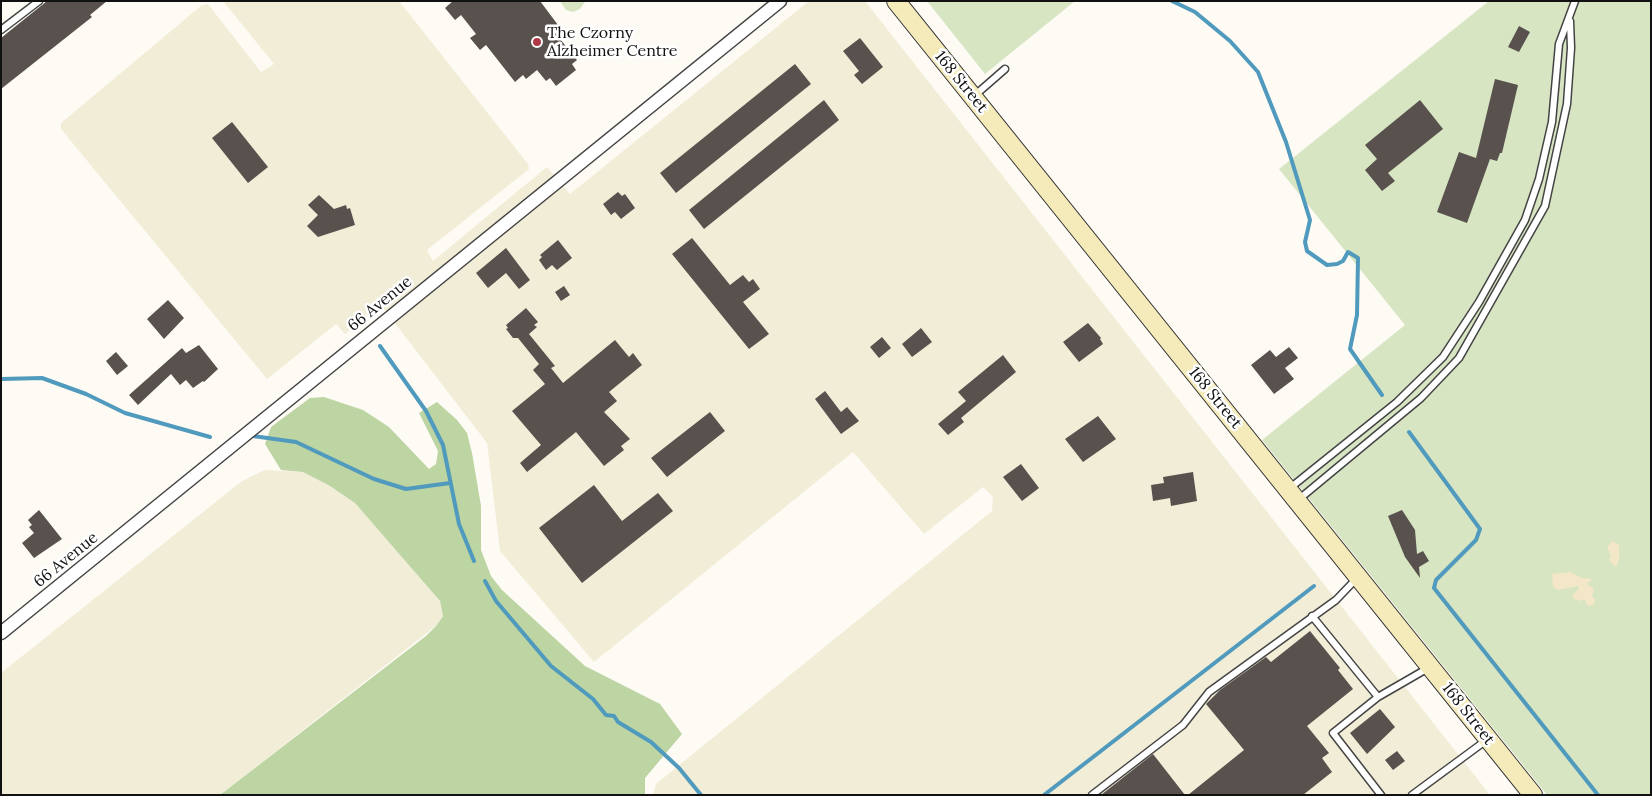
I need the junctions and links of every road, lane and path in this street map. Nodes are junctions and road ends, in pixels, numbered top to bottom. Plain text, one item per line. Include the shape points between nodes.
1 (39, 1) edge
2 (780, 1) edge
3 (896, 1) edge
4 (1575, 1) edge
5 (1570, 20) junction
6 (1, 30) edge
7 (1005, 69) dead end
8 (972, 96) junction
9 (1293, 495) junction
10 (1358, 576) junction
11 (1312, 616) junction
12 (1, 634) edge
13 (1431, 667) junction
14 (1378, 697) junction
15 (1488, 739) junction
16 (1092, 795) edge
17 (1380, 795) edge
18 (1412, 795) edge
19 (1533, 795) edge

1 - 6 lane
2 - 12 street, 66 Avenue
3 - 8 main road, 168 Street
4 - 5 lane
5 - 9 lane via 1559,44 1552,122 1539,179 1525,220 1479,302 1443,357
5 - 9 lane via 1566,104 1545,206 1459,358 1421,398
7 - 8 lane
8 - 9 main road, 168 Street
9 - 10 main road, 168 Street
10 - 11 lane via 1336,600
10 - 13 main road, 168 Street
11 - 14 lane
11 - 16 lane via 1209,692 1183,725
13 - 14 lane
13 - 15 main road, 168 Street
14 - 17 lane via 1333,733
15 - 18 lane
15 - 19 main road, 168 Street

